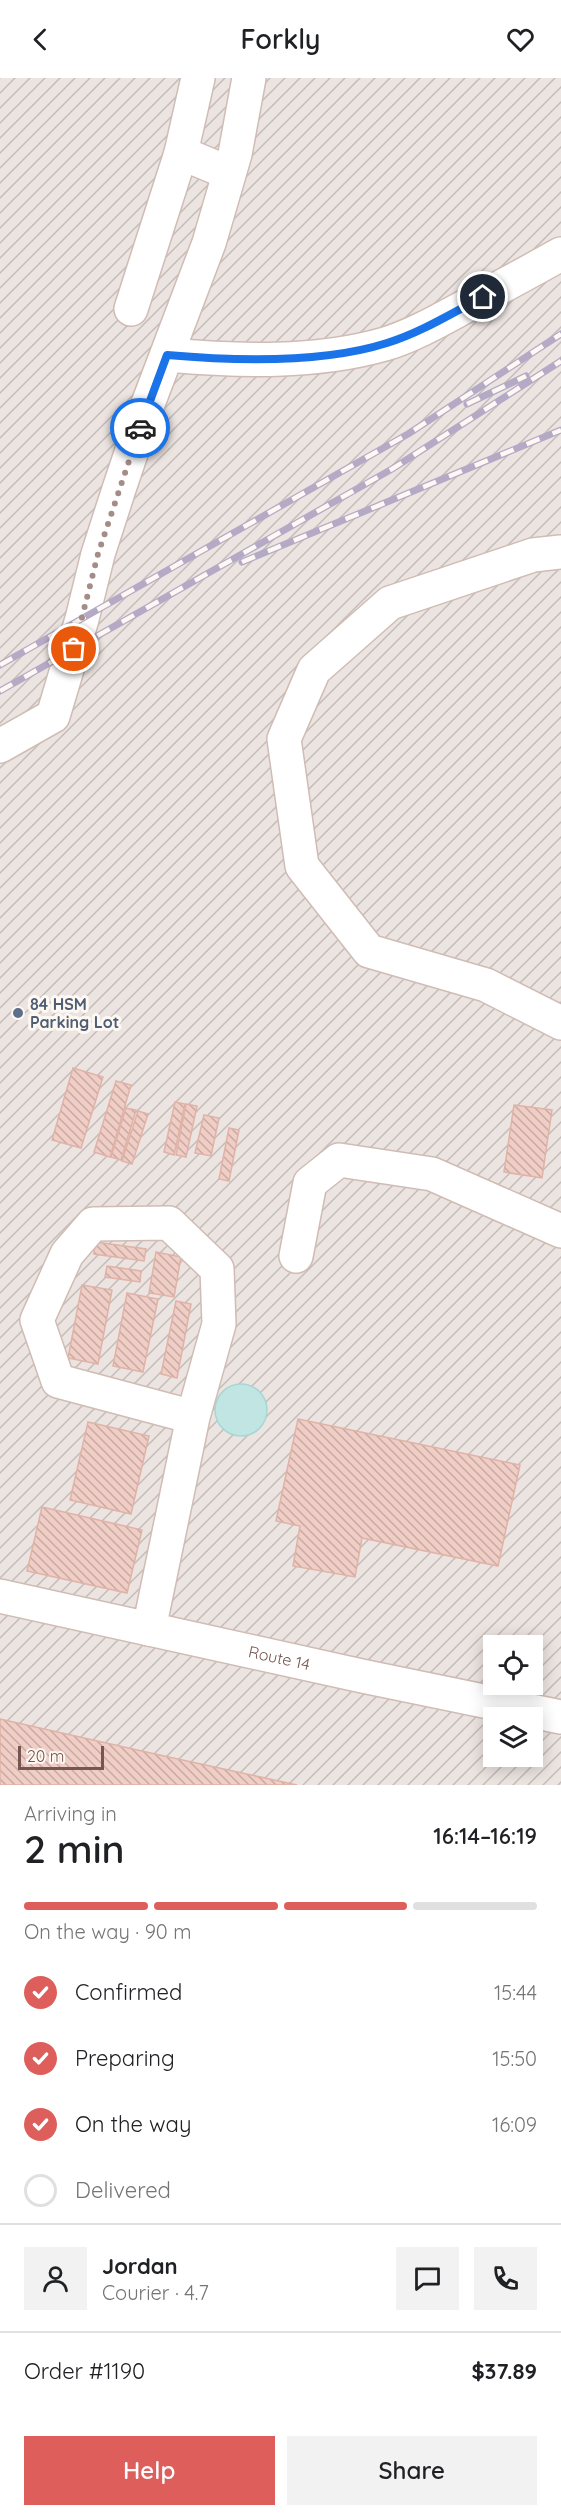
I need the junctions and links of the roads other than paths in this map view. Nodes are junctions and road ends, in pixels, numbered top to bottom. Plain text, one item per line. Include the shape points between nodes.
1 (198, 78) edge
2 (249, 78) edge
3 (181, 153) junction
4 (229, 173) junction
5 (561, 254) edge
6 (131, 309) dead end
7 (167, 355) junction
8 (561, 552) edge
9 (0, 746) edge
10 (561, 1023) edge
11 (561, 1231) edge
12 (296, 1256) dead end
13 (193, 1417) junction
14 (0, 1596) edge
15 (149, 1629) junction
16 (561, 1717) edge

1 - 3 street
2 - 4 street
3 - 4 street
3 - 6 street
4 - 7 street via 209,243
5 - 7 street via 388,343 351,352 234,361
7 - 9 street via 98,554 53,716
8 - 10 street via 532,555 390,603 314,670 284,739 302,866 369,951 486,985
11 - 12 street via 432,1174 339,1160 310,1183
13 - 13 street via 219,1324 217,1269 169,1223 93,1224 67,1254 37,1320 58,1381
13 - 15 street
14 - 15 street, Route 14
15 - 16 street, Route 14

